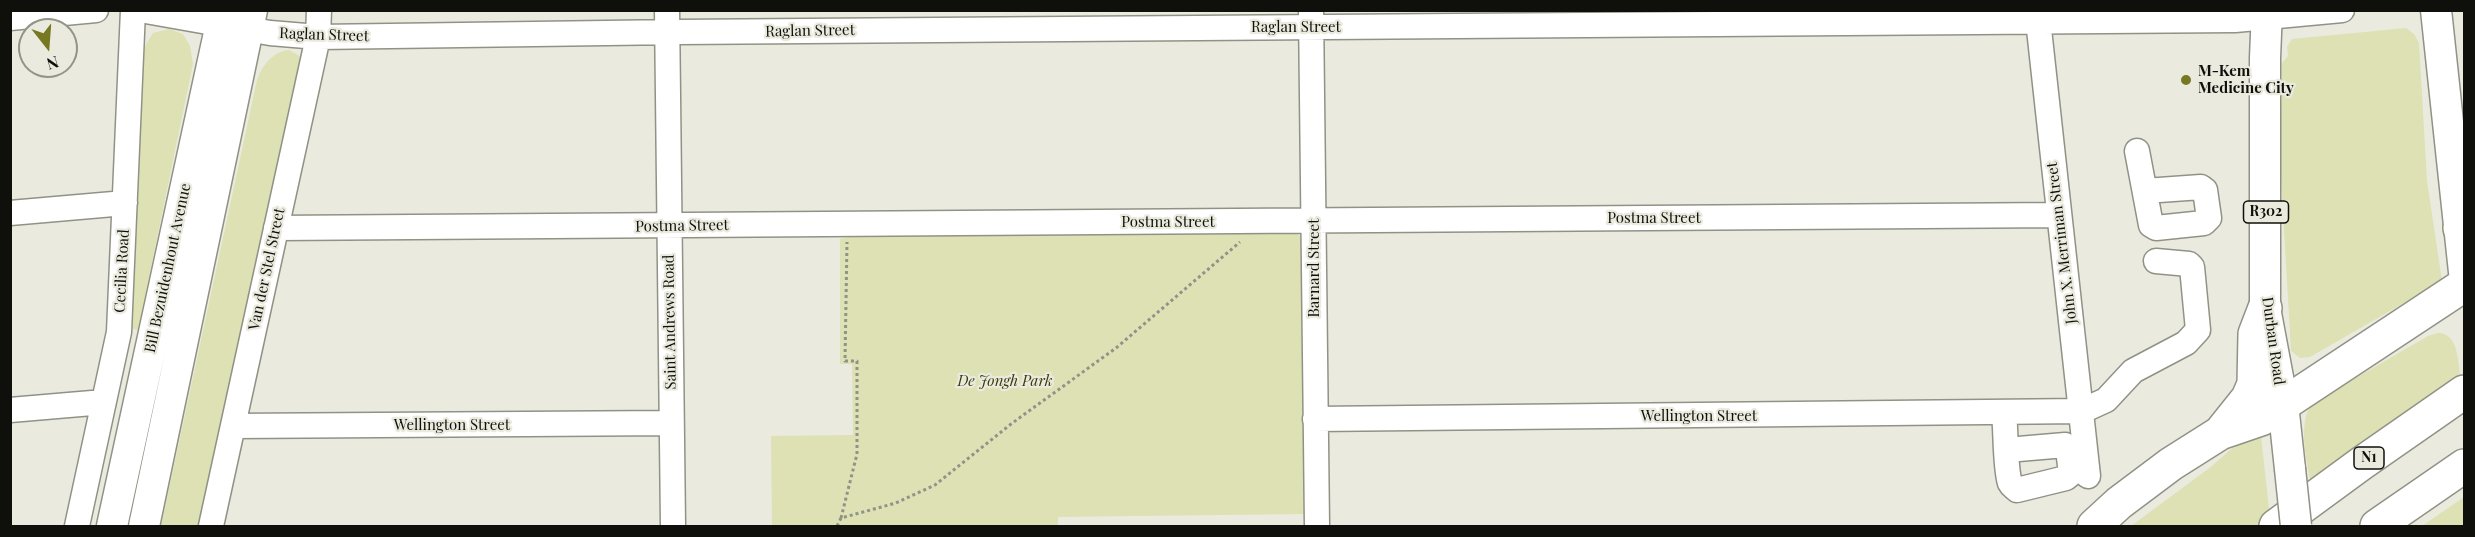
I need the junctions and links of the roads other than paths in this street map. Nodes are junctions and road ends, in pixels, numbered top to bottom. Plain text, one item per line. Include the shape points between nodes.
1 (96, 10) edge
2 (133, 10) edge
3 (140, 10) edge
4 (320, 10) edge
5 (2342, 10) edge
6 (2436, 10) edge
7 (2267, 14) edge
8 (2038, 15) edge
9 (10, 18) edge
10 (237, 18) edge
11 (2077, 18) edge
12 (1311, 19) edge
13 (667, 22) edge
14 (318, 38) junction
15 (2040, 46) junction
16 (2137, 151) dead end
17 (2145, 191) dead end
18 (125, 203) junction
19 (10, 213) edge
20 (2059, 215) junction
21 (1314, 221) junction
22 (669, 226) junction
23 (276, 228) junction
24 (2462, 230) edge
25 (2156, 261) dead end
26 (2464, 272) edge
27 (2464, 285) edge
28 (2265, 308) junction
29 (2464, 392) edge
30 (104, 402) junction
31 (2283, 404) junction
32 (10, 410) edge
33 (2082, 411) junction
34 (2004, 413) junction
35 (1315, 419) junction
36 (671, 423) junction
37 (233, 426) junction
38 (2220, 433) junction
39 (2007, 450) dead end
40 (2464, 466) edge
41 (2088, 476) dead end
42 (77, 526) edge
43 (112, 526) edge
44 (144, 526) edge
45 (212, 526) edge
46 (673, 526) edge
47 (1317, 526) edge
48 (2094, 526) edge
49 (2276, 526) edge
50 (2296, 526) edge
51 (2377, 526) edge

1 - 9 street
2 - 18 street, Cecilia Road
3 - 10 street, Raglan Street
4 - 14 street, Van der Stel Street
5 - 7 street, Raglan Street
6 - 24 main road
7 - 11 street, Raglan Street
7 - 28 main road, Durban Road / R302
8 - 11 street, Raglan Street
8 - 12 street, Raglan Street
8 - 15 street, John X. Merriman Street
10 - 14 street, Raglan Street
10 - 43 main road, Bill Bezuidenhout Avenue
10 - 44 main road, Bill Bezuidenhout Avenue
11 - 15 street
12 - 13 street, Raglan Street
12 - 21 street, Barnard Street
13 - 14 street, Raglan Street
13 - 22 street, Saint Andrews Road
14 - 23 street, Van der Stel Street
15 - 20 street, John X. Merriman Street
16 - 17 street
18 - 19 street
18 - 30 street, Cecilia Road via 119,332
20 - 21 street, Postma Street
20 - 33 street, John X. Merriman Street
21 - 22 street, Postma Street
21 - 35 street, Barnard Street
22 - 23 street, Postma Street
22 - 36 street, Saint Andrews Road
23 - 37 street, Van der Stel Street
24 - 26 main road
25 - 33 street via 2193,267 2198,330 2186,343 2133,371 2106,400
27 - 31 highway
28 - 31 main road, Durban Road / R302
28 - 38 highway via 2255,334 2254,384 2248,398
29 - 49 highway, N1
30 - 32 street
30 - 42 street, Cecilia Road
31 - 38 highway via 2261,419
31 - 50 main road, Durban Road / R302, bridge
33 - 34 street, Wellington Street
33 - 41 street, John X. Merriman Street
34 - 35 street, Wellington Street
34 - 39 street
35 - 47 street, Barnard Street
36 - 37 street, Wellington Street
36 - 46 street, Saint Andrews Road
37 - 45 street, Van der Stel Street
38 - 48 highway via 2171,464
40 - 51 highway

